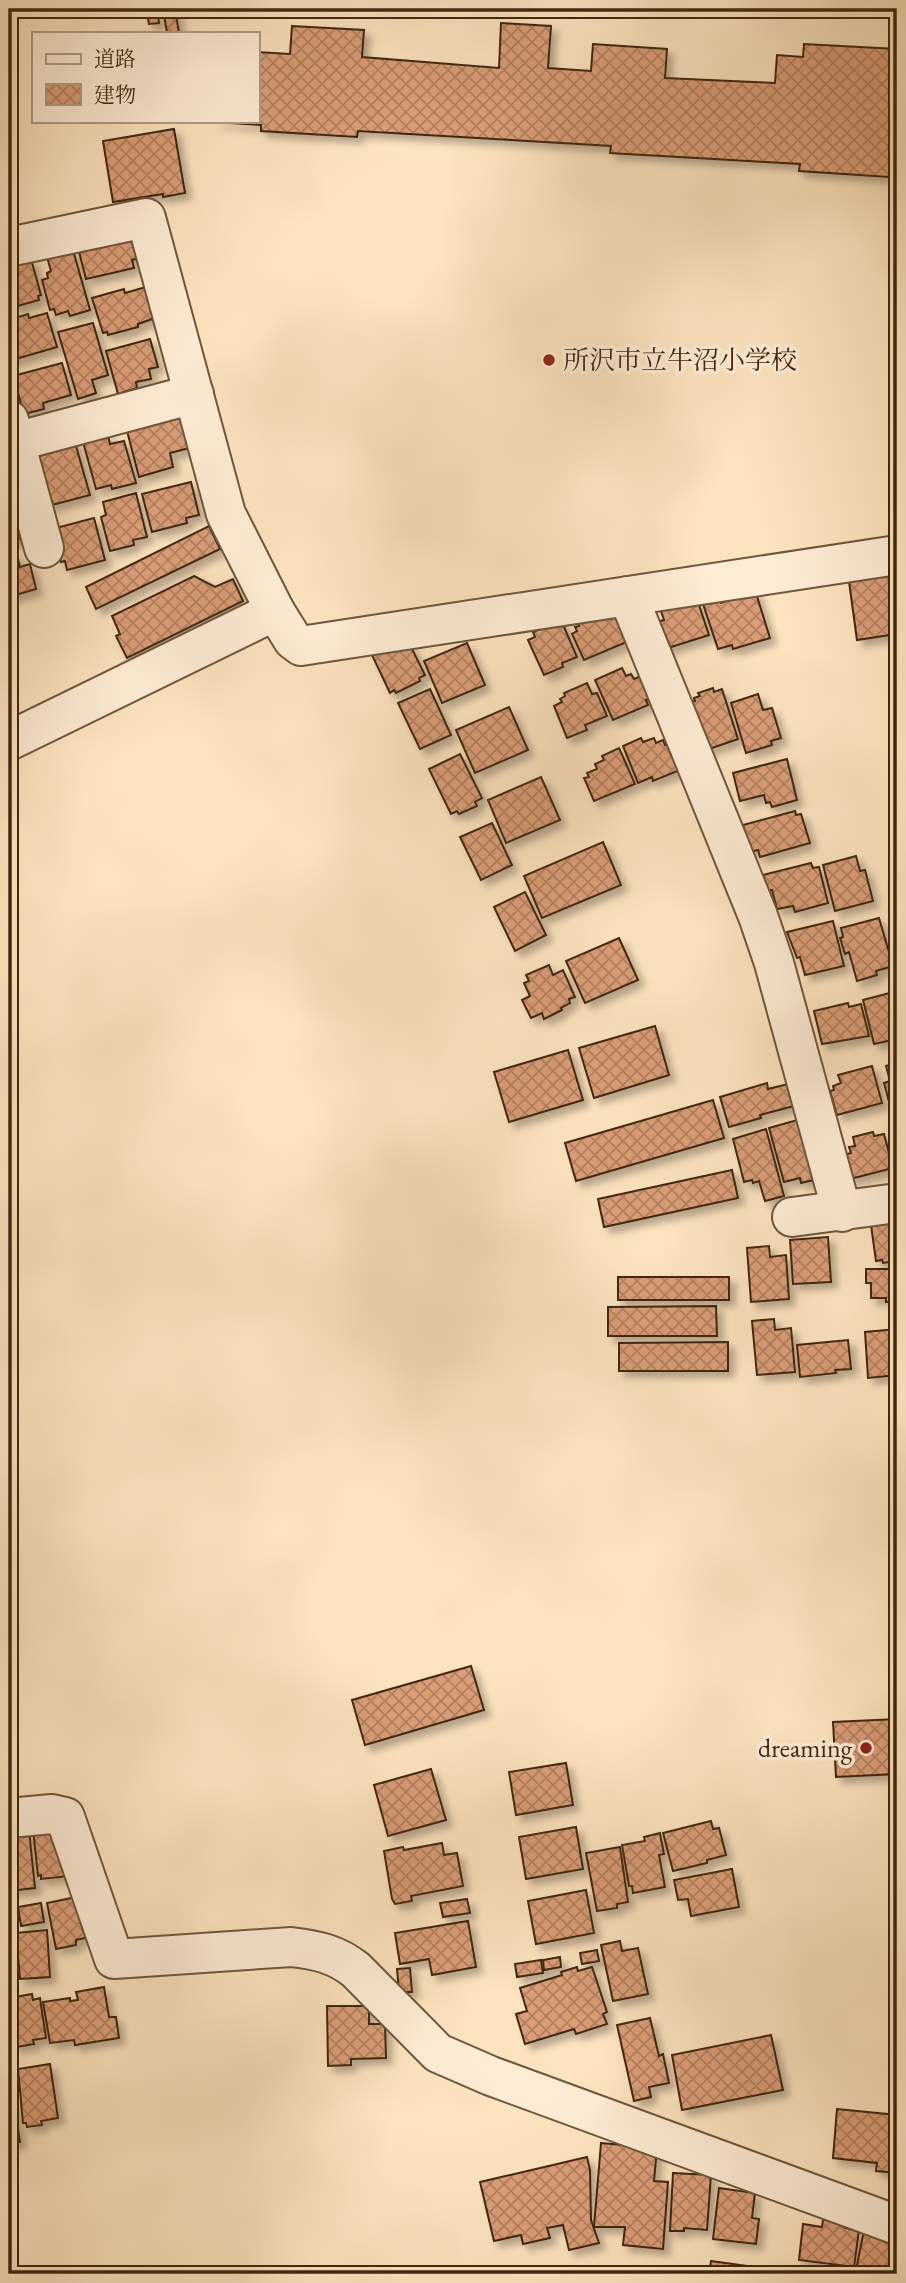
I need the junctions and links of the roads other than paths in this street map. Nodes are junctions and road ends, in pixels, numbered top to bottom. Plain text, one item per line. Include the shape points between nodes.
1 (9, 247) edge
2 (194, 394) junction
3 (12, 431) edge
4 (44, 548) dead end
5 (897, 555) edge
6 (628, 596) junction
7 (275, 611) junction
8 (9, 741) edge
9 (897, 1203) edge
10 (842, 1212) junction
11 (792, 1217) dead end
12 (9, 1818) edge
13 (897, 2225) edge

1 - 2 street via 146,219
2 - 3 street
2 - 7 street via 226,514
3 - 4 street
5 - 6 street
6 - 7 street via 301,646
6 - 10 street via 774,963
7 - 8 street
9 - 10 street
10 - 11 street
12 - 13 street via 65,1817 114,1959 291,1947 318,1950 356,1970 438,2053

